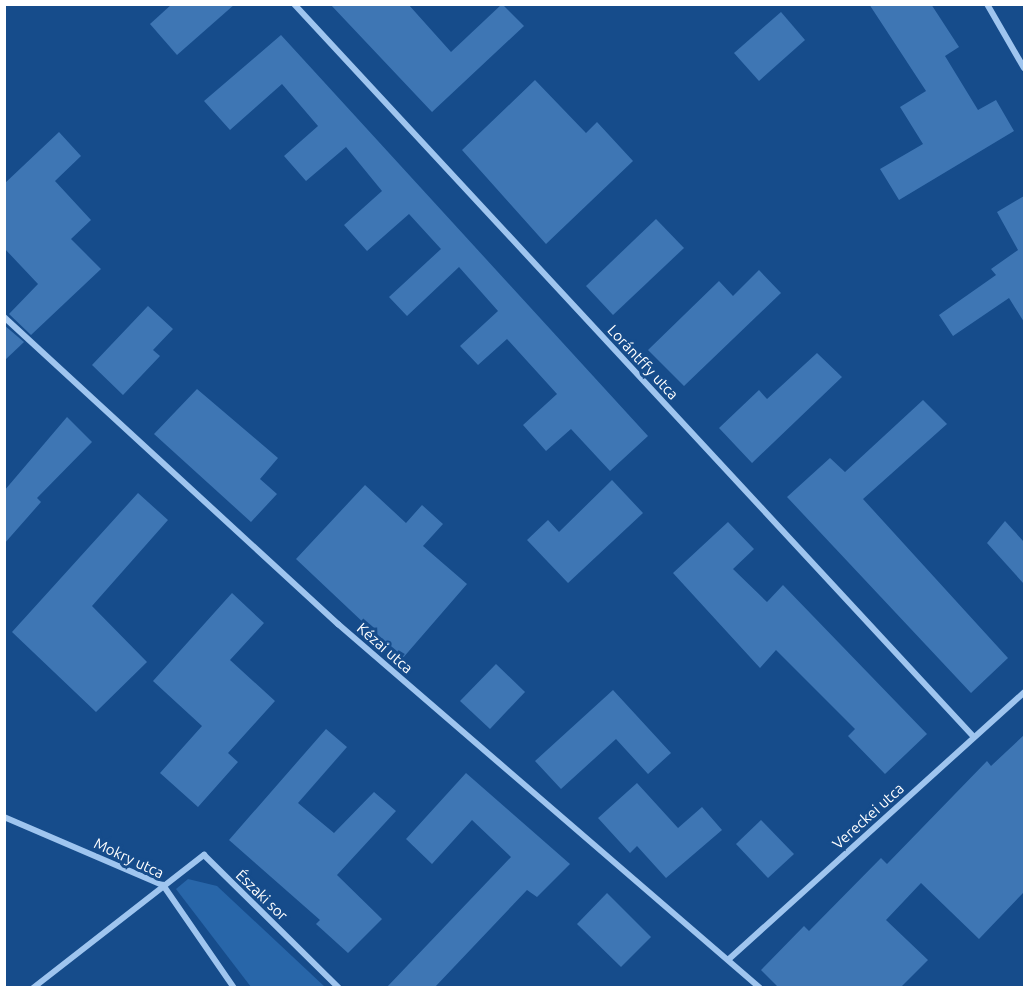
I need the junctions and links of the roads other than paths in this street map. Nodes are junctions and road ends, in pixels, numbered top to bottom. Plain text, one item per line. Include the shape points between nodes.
1 (294, 4) edge
2 (987, 4) edge
3 (1024, 68) edge
4 (4, 317) edge
5 (1024, 692) edge
6 (973, 736) junction
7 (4, 817) edge
8 (162, 885) junction
9 (729, 959) junction
10 (33, 987) edge
11 (234, 987) edge
12 (339, 987) edge
13 (760, 987) edge

1 - 6 street, Lorántffy utca
2 - 3 street
4 - 9 street, Kézai utca via 338,624
5 - 6 street, Vereckei utca
6 - 9 street, Vereckei utca
7 - 8 street, Mokry utca
8 - 10 street
8 - 11 street, Mokry utca
8 - 12 street, Északi sor via 204,855
9 - 13 street, Kézai utca

